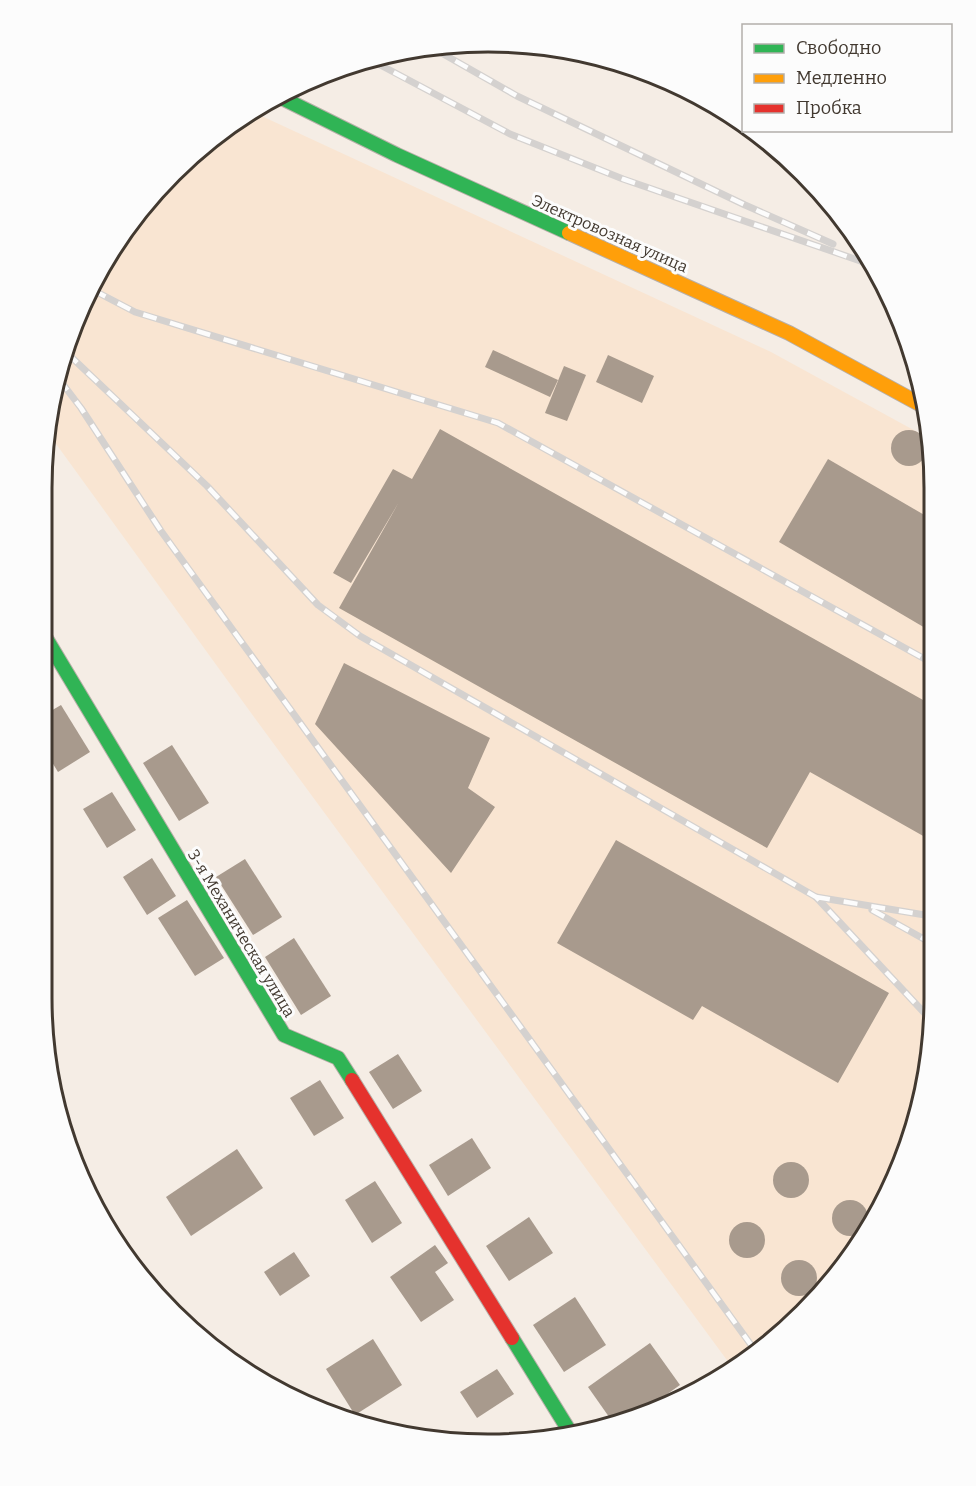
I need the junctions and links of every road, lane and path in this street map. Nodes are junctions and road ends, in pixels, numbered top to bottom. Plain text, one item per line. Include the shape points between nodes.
1 (288, 101) edge
2 (915, 401) edge
3 (52, 648) edge
4 (566, 1426) edge

1 - 2 street, Электровозная улица via 397,155 789,333
3 - 4 street, 3-я Механическая улица via 284,1035 338,1058

